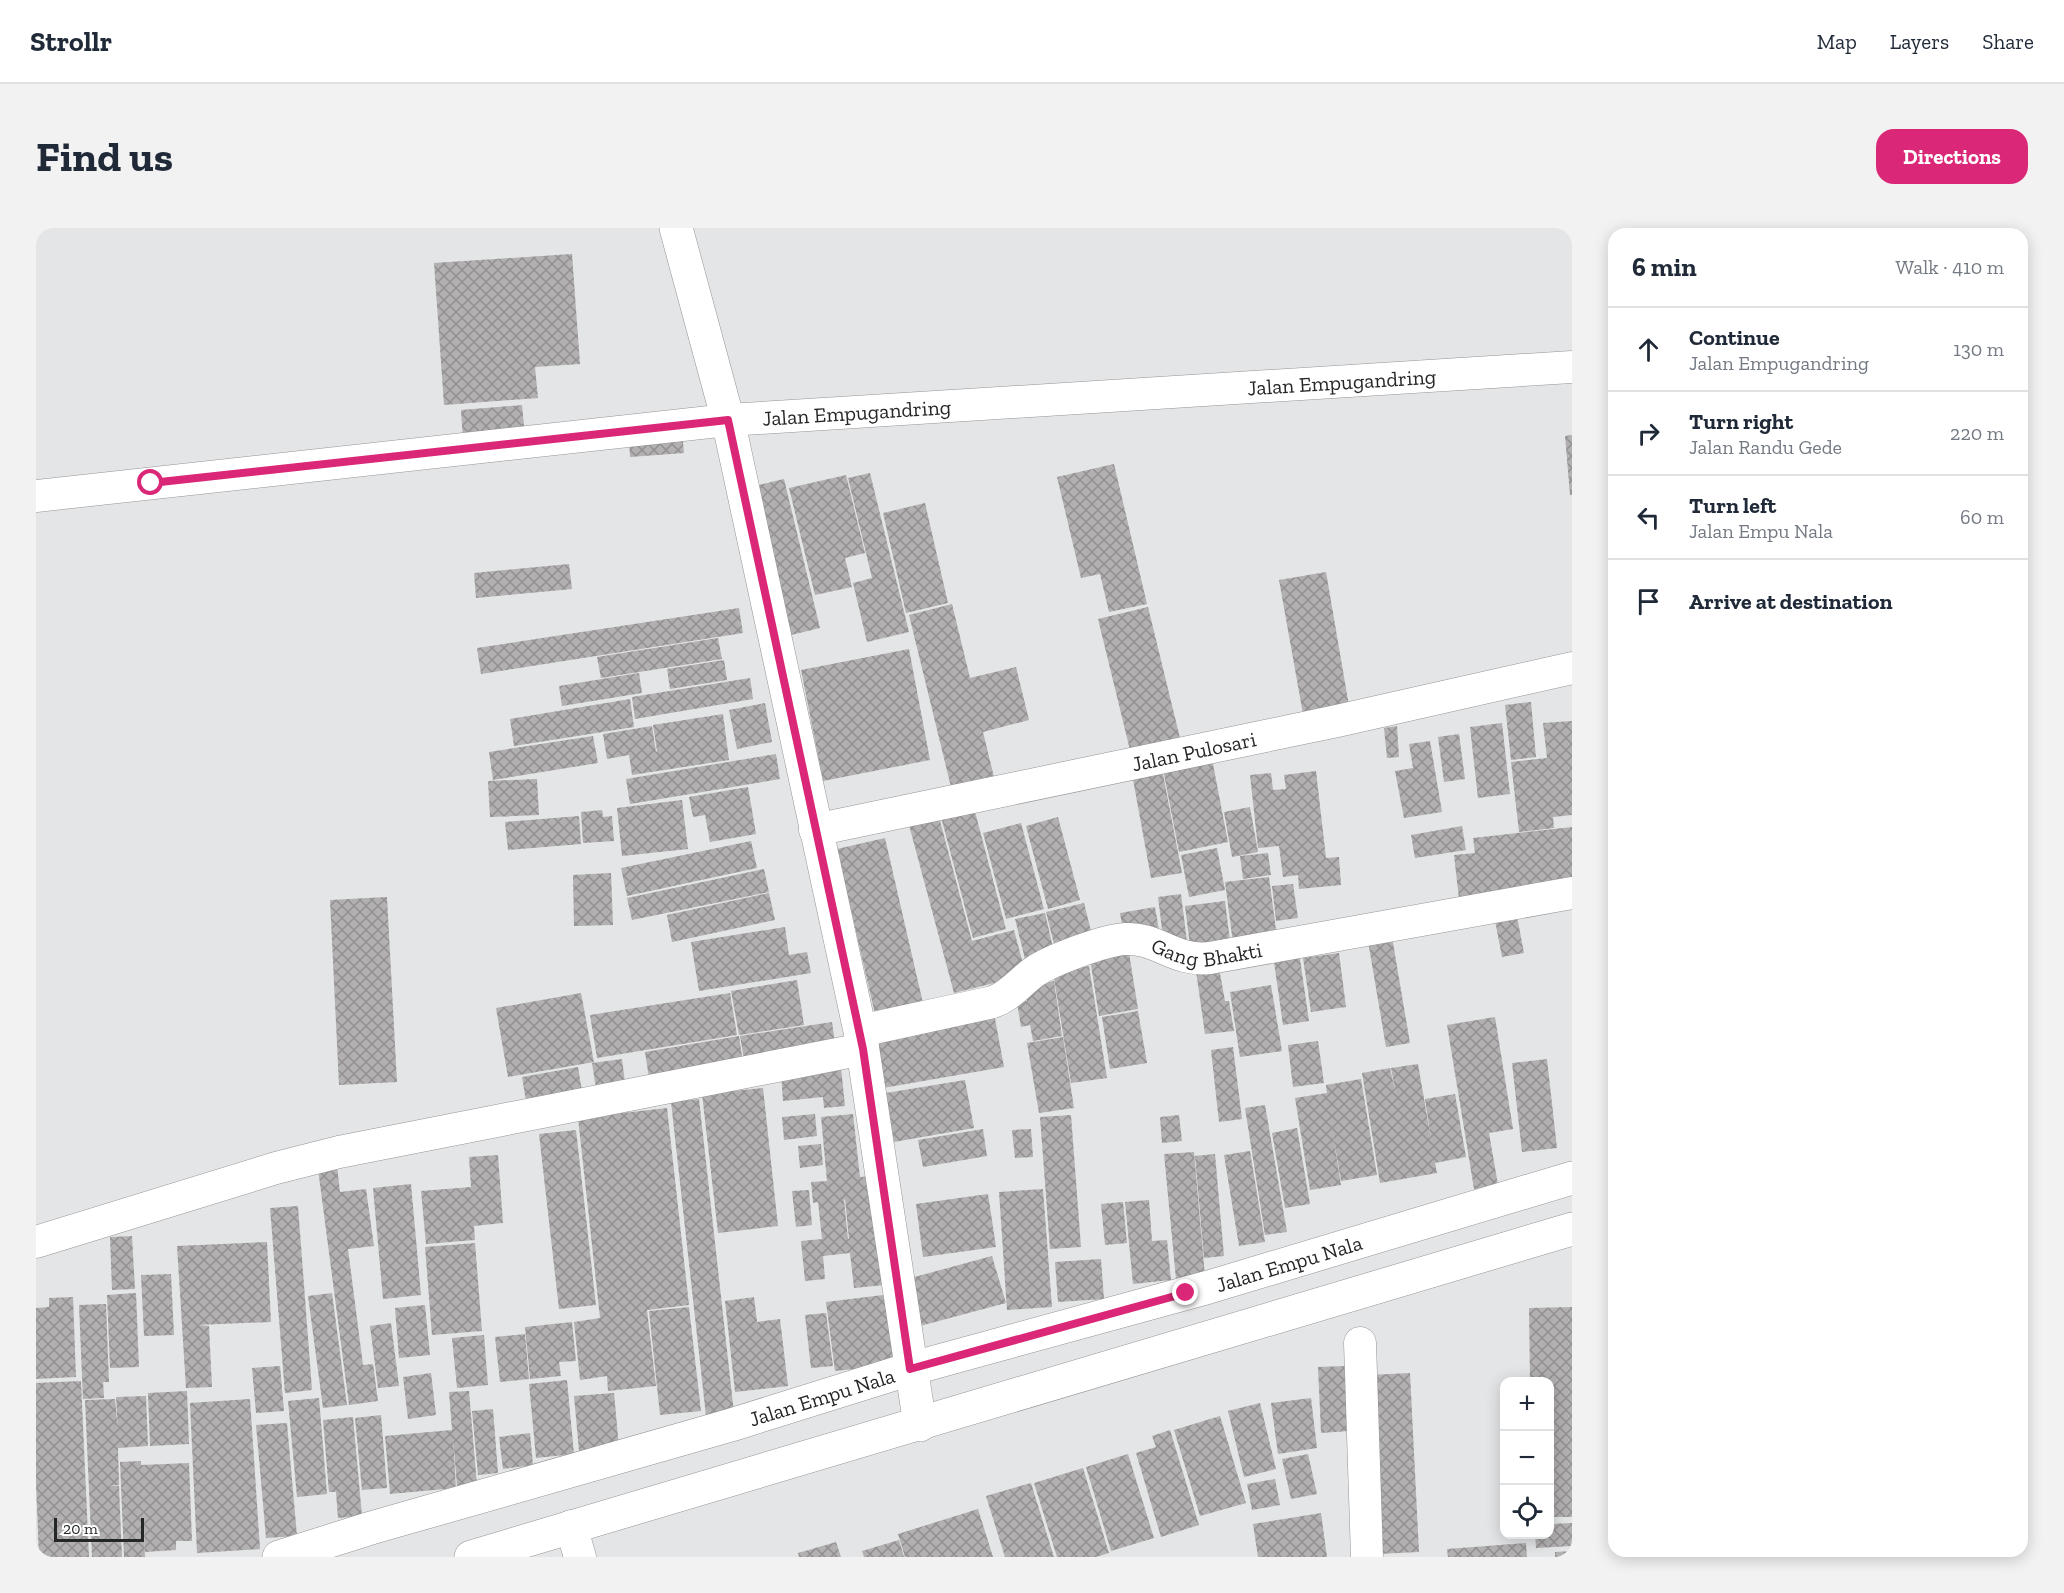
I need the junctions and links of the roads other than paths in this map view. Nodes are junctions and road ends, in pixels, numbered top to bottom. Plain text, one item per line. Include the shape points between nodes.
1 (676, 228) edge
2 (1572, 367) edge
3 (731, 434) junction
4 (36, 496) edge
5 (1572, 668) edge
6 (815, 830) junction
7 (1572, 893) edge
8 (861, 1040) junction
9 (1572, 1178) edge
10 (1572, 1229) edge
11 (36, 1242) edge
12 (1360, 1343) dead end
13 (910, 1369) junction
14 (920, 1425) junction
15 (577, 1547) edge
16 (279, 1557) edge
17 (471, 1557) edge
18 (1367, 1557) edge

1 - 3 main road
2 - 3 street, Jalan Empugandring
3 - 4 street, Jalan Empugandring
3 - 6 main road
5 - 6 street, Jalan Pulosari
6 - 8 main road
7 - 8 street, Gang Bhakti via 1210,958 1182,957 1136,939 1111,941 1045,965 993,1002
8 - 11 street, Gang Bhakti via 339,1152
8 - 13 main road
9 - 13 main road, Jalan Empu Nala via 1209,1287
10 - 14 main road
12 - 18 street
13 - 14 main road
13 - 16 main road, Jalan Empu Nala
14 - 15 main road
15 - 17 main road

